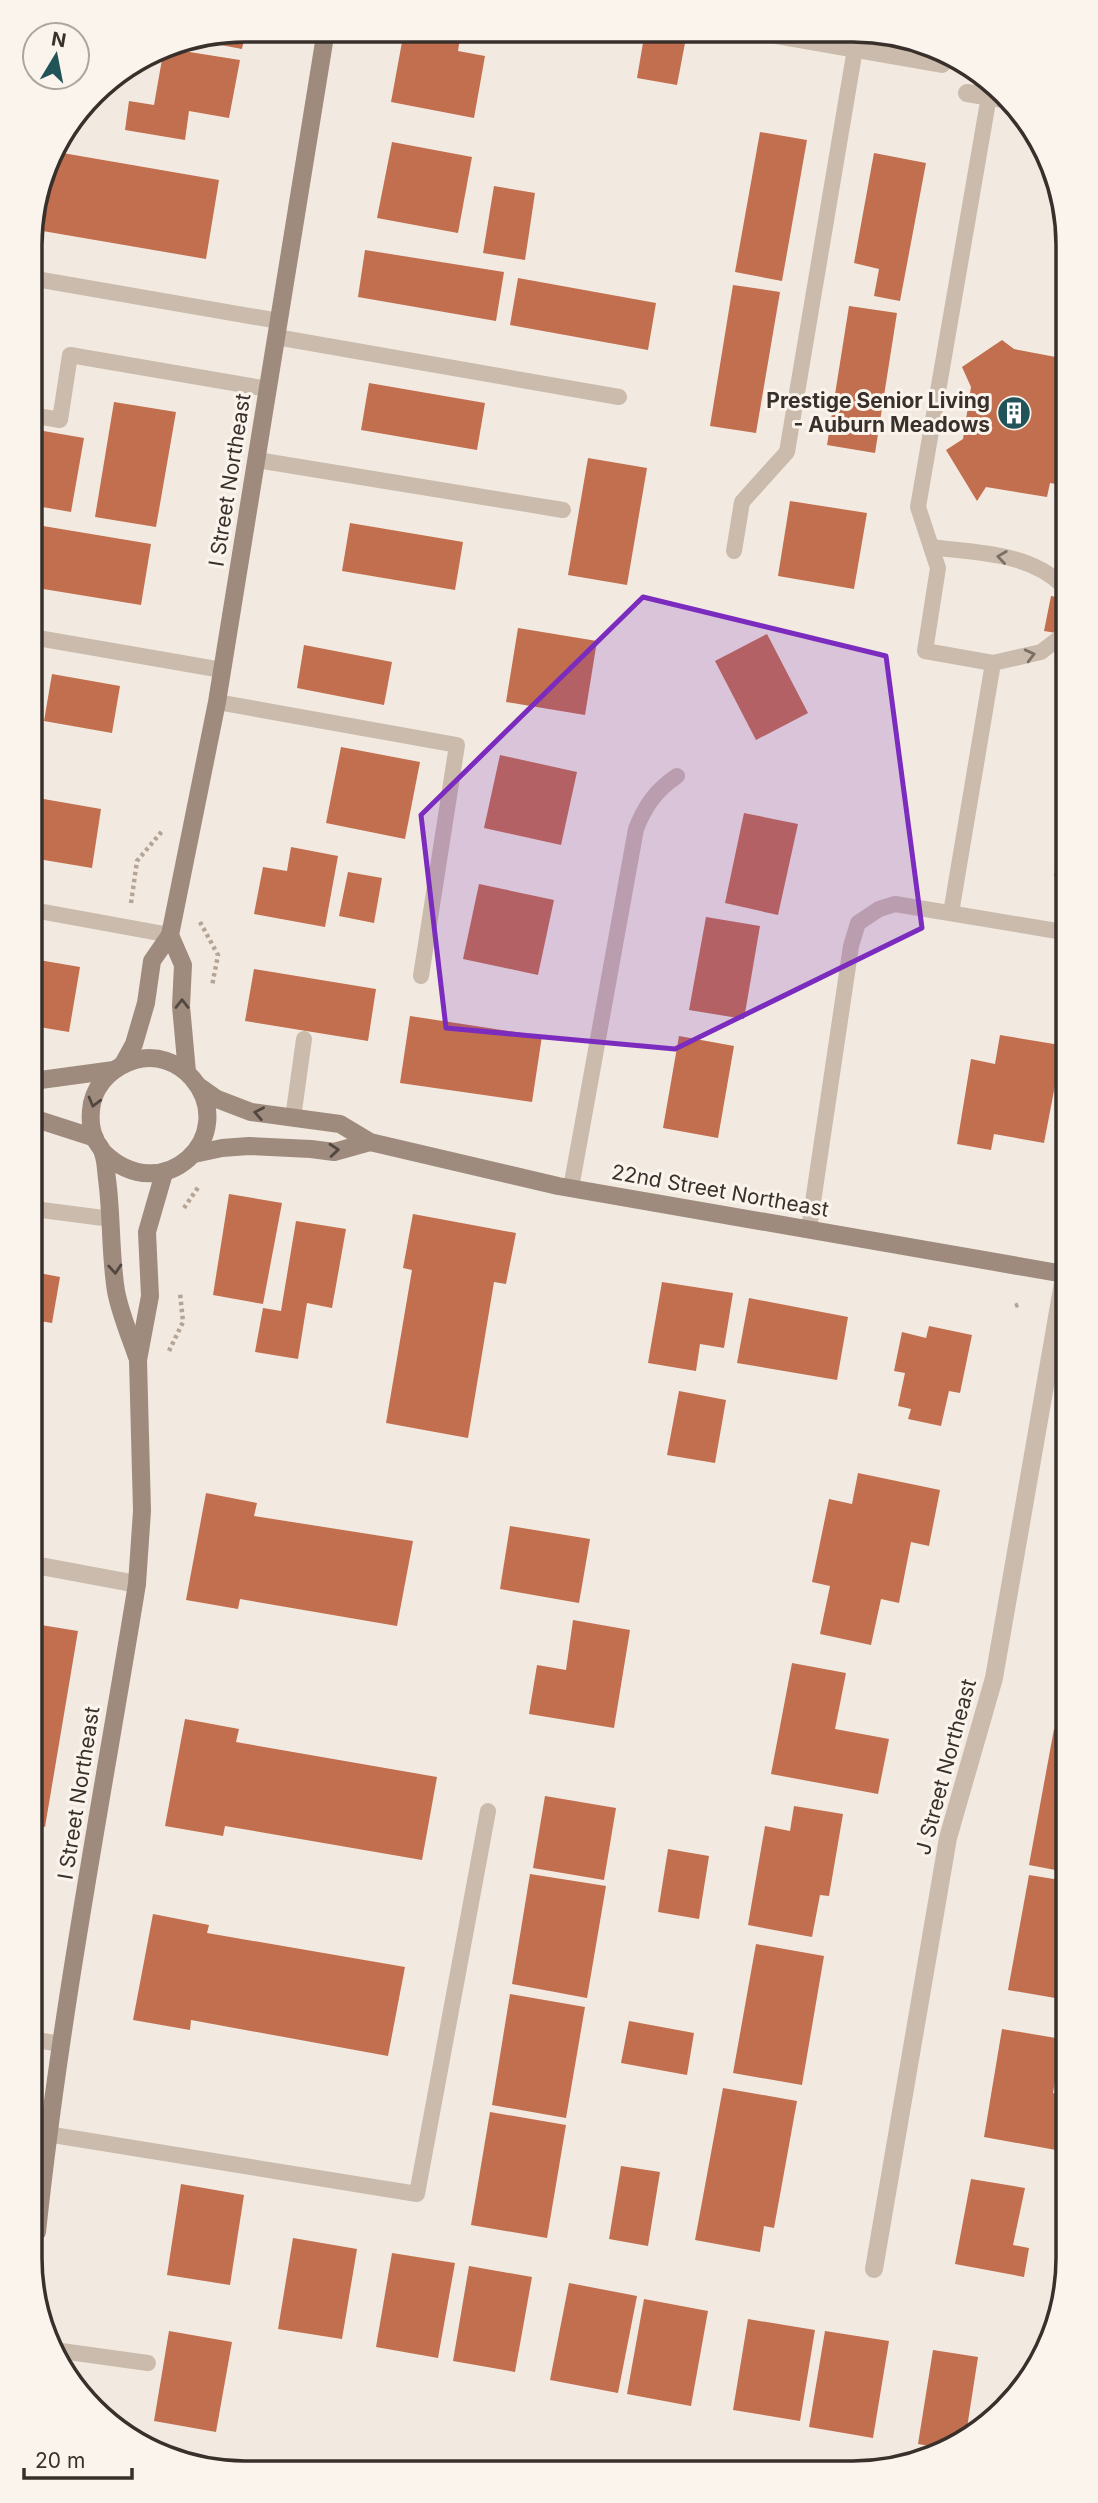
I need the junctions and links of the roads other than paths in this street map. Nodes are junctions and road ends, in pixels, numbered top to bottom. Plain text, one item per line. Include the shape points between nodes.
1 (324, 42) edge
2 (815, 42) edge
3 (855, 49) junction
4 (942, 64) dead end
5 (967, 93) dead end
6 (989, 96) joint
7 (42, 280) edge
8 (278, 329) junction
9 (268, 389) junction
10 (619, 397) dead end
11 (42, 417) edge
12 (257, 460) junction
13 (563, 510) dead end
14 (931, 547) junction
15 (734, 551) dead end
16 (1056, 580) edge
17 (42, 639) edge
18 (1056, 641) edge
19 (993, 663) junction
20 (222, 670) junction
21 (217, 702) junction
22 (677, 776) dead end
23 (42, 912) edge
24 (951, 912) junction
25 (1056, 931) edge
26 (170, 935) junction
27 (421, 976) dead end
28 (304, 1040) dead end
29 (118, 1067) junction
30 (187, 1072) junction
31 (42, 1080) edge
32 (200, 1087) junction
33 (293, 1118) junction
34 (42, 1122) edge
35 (370, 1142) junction
36 (99, 1145) junction
37 (194, 1154) junction
38 (164, 1173) junction
39 (571, 1188) junction
40 (42, 1210) edge
41 (111, 1219) junction
42 (809, 1230) junction
43 (1056, 1274) edge
44 (1056, 1321) edge
45 (138, 1360) junction
46 (42, 1566) edge
47 (137, 1584) junction
48 (488, 1811) dead end
49 (42, 2041) edge
50 (61, 2044) junction
51 (47, 2133) junction
52 (42, 2182) edge
53 (874, 2269) dead end
54 (65, 2351) edge
55 (148, 2363) dead end

1 - 8 street, I Street Northeast
2 - 3 street
3 - 4 street
3 - 15 lane via 787,452 743,502
5 - 6 street
6 - 14 lane via 918,507
7 - 8 lane
8 - 9 street, I Street Northeast
8 - 10 lane
9 - 11 lane via 70,355 60,421
9 - 12 street, I Street Northeast
12 - 13 lane
12 - 20 street, I Street Northeast
16 -> 14 lane via 1017,559
14 - 19 lane via 938,568 925,651
17 - 20 lane
19 -> 18 lane via 1041,653
19 - 24 lane
20 - 21 street, I Street Northeast
21 - 26 street, I Street Northeast
21 - 27 lane via 457,745
22 - 39 lane via 645,807 636,829
23 - 26 lane
24 - 25 lane
24 - 42 lane via 895,904 858,923
26 - 29 street, I Street Northeast via 152,961 134,1044
30 -> 26 street via 181,1006 183,965
28 - 33 lane
29 - 30 street via 156,1058
29 - 31 street
29 -> 36 street, I Street Northeast via 100,1083 92,1101 90,1119
30 - 32 street
33 -> 32 street, 22nd Street Northeast via 251,1112
32 - 37 street via 207,1122
33 - 35 street, 22nd Street Northeast via 340,1124
34 - 36 street
37 -> 35 street, 22nd Street Northeast via 249,1146 334,1152
35 - 39 street, 22nd Street Northeast
36 - 38 street via 115,1164 130,1172
36 - 41 street, I Street Northeast
37 - 38 street
38 - 45 street, I Street Northeast via 147,1232 150,1296
39 - 42 street, 22nd Street Northeast
40 - 41 lane
41 -> 45 street, I Street Northeast via 116,1291
42 - 43 street, 22nd Street Northeast
44 - 53 street, J Street Northeast via 994,1678 948,1838
45 - 47 street, I Street Northeast via 142,1511
46 - 47 street
47 - 50 street, I Street Northeast
48 - 51 lane via 417,2194
49 - 50 lane
50 - 51 street, I Street Northeast
51 - 52 street, I Street Northeast
54 - 55 lane

